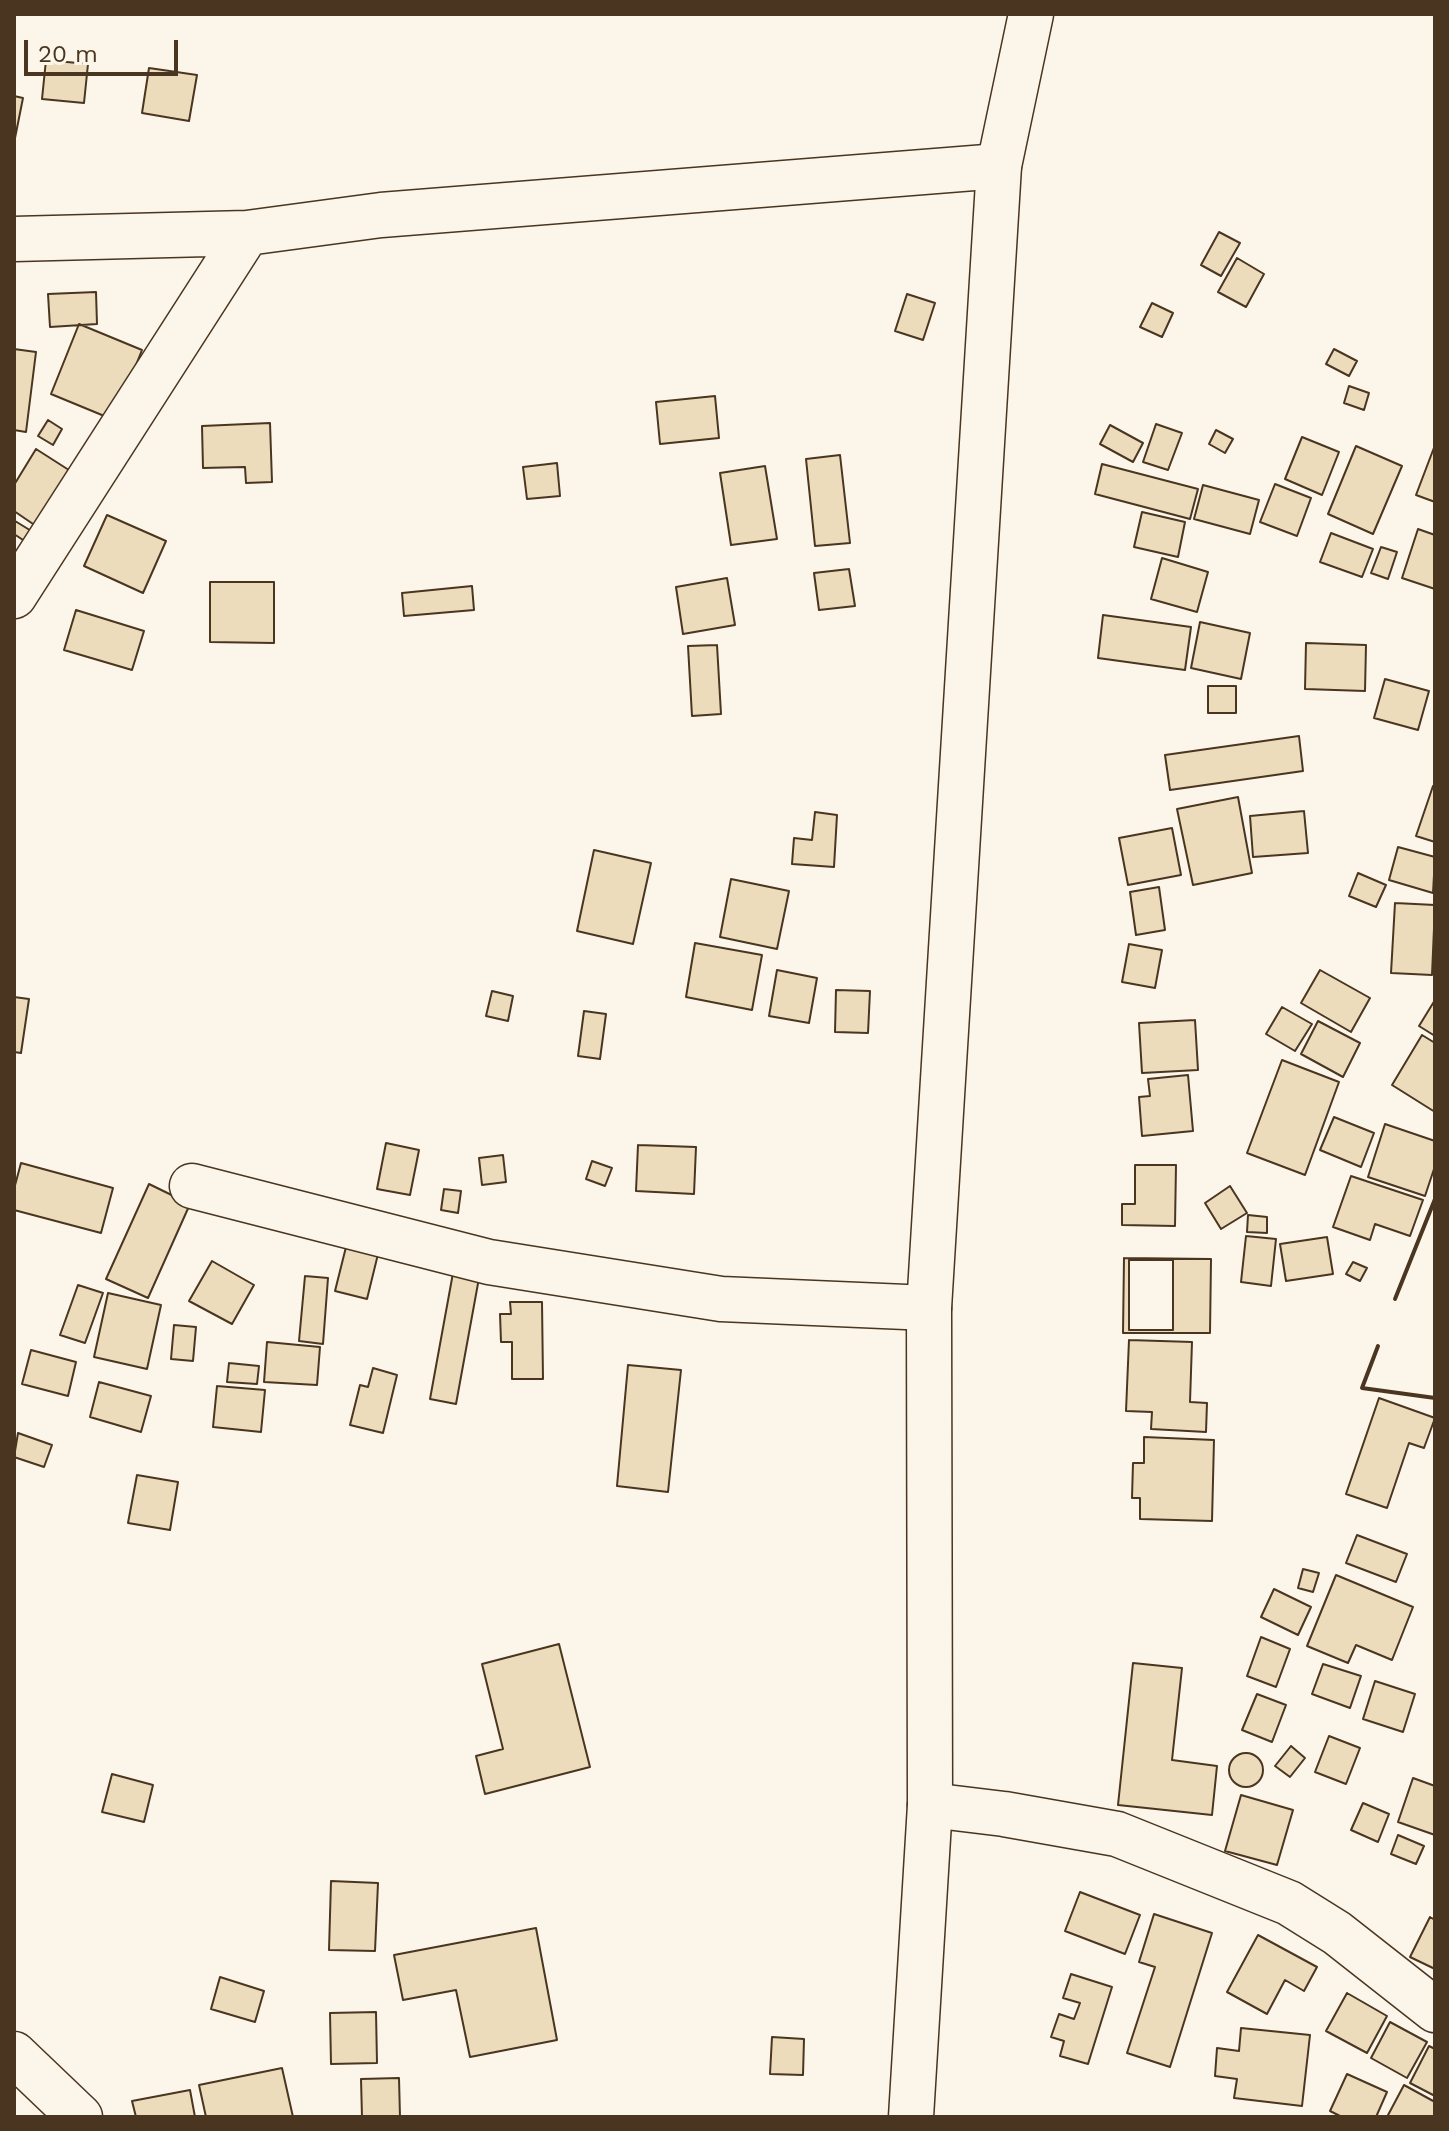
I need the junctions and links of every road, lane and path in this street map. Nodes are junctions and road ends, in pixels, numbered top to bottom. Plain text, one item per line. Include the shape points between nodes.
1 (1031, 14) edge
2 (999, 166) junction
3 (247, 233) junction
4 (14, 239) edge
5 (14, 596) edge
6 (192, 1186) dead end
7 (929, 1308) junction
8 (930, 1805) junction
9 (1435, 2010) edge
10 (14, 2054) edge
11 (80, 2117) edge
12 (911, 2117) edge

1 - 2 street
2 - 3 street via 381,215
2 - 7 street
3 - 4 street
3 - 5 street
6 - 7 street via 489,1262 721,1299
7 - 8 street
8 - 9 street via 1117,1834 1289,1903 1337,1933
8 - 12 street
10 - 11 street

